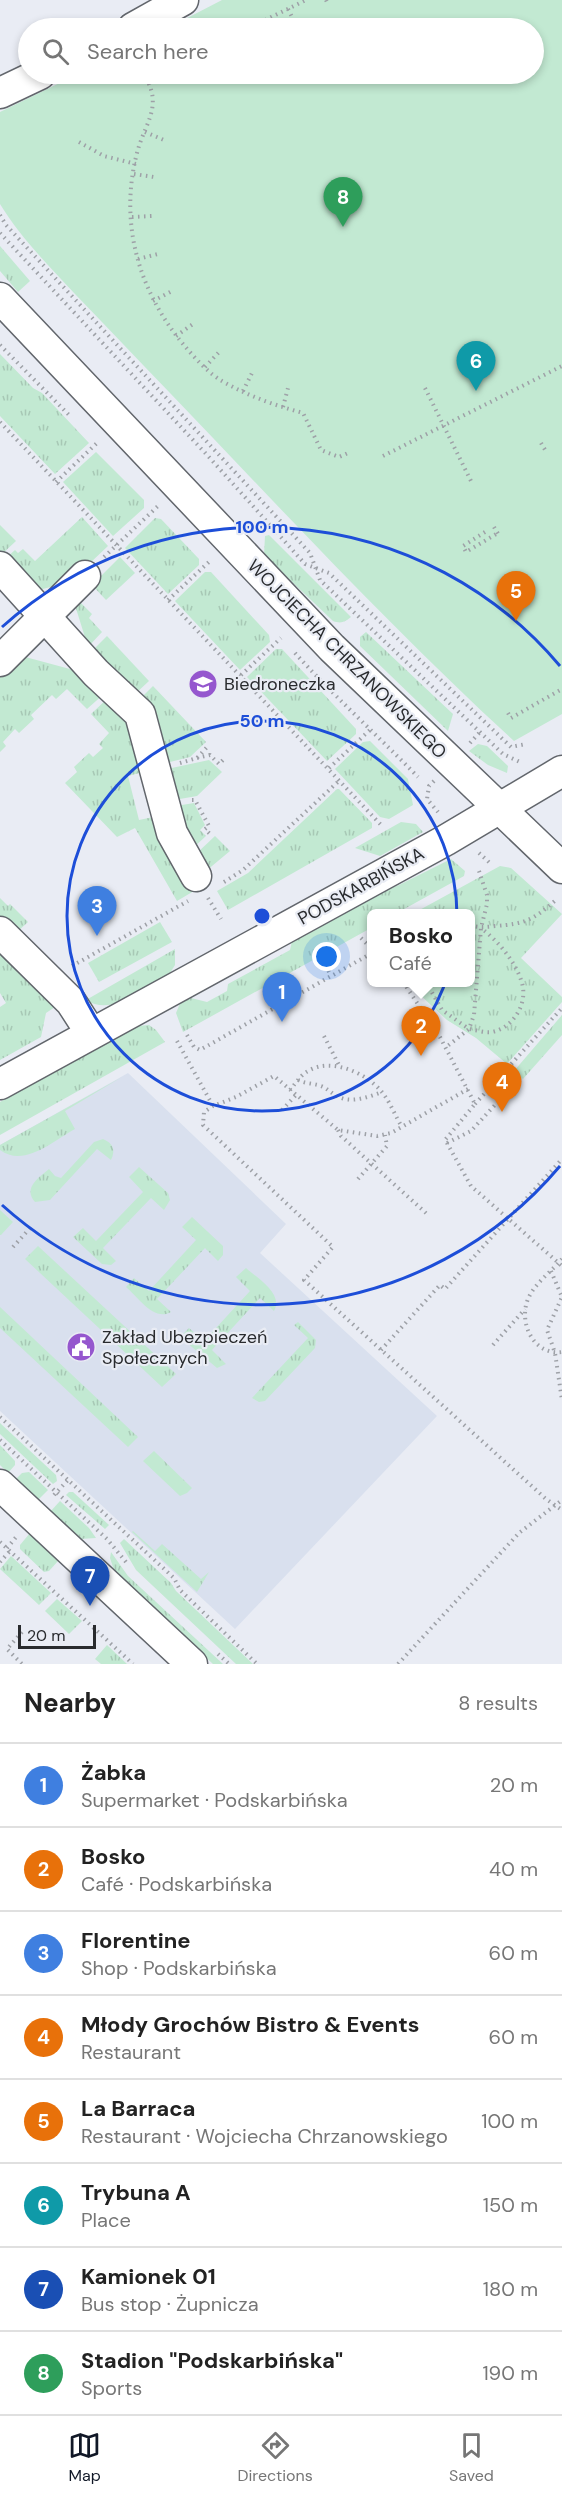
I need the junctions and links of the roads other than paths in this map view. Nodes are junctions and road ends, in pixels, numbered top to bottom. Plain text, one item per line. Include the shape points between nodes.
1 (178, 1) edge
2 (150, 18) edge
3 (19, 84) edge
4 (0, 93) edge
5 (0, 298) edge
6 (0, 567) edge
7 (85, 576) dead end
8 (45, 617) junction
9 (0, 661) edge
10 (552, 777) edge
11 (498, 809) junction
12 (562, 868) edge
13 (196, 876) dead end
14 (0, 932) edge
15 (91, 1033) junction
16 (0, 1084) edge
17 (0, 1485) edge
18 (192, 1664) edge

1 - 2 street
3 - 4 street
5 - 11 street, WOJCIECHA CHRZANOWSKIEGO via 332,648
6 - 8 street
7 - 8 street
8 - 9 street
8 - 13 street via 140,714 172,833
10 - 11 street, PODSKARBIŃSKA
11 - 12 street, WOJCIECHA CHRZANOWSKIEGO
11 - 15 street, PODSKARBIŃSKA
14 - 15 street via 72,1002
15 - 16 street, PODSKARBIŃSKA
17 - 18 street

